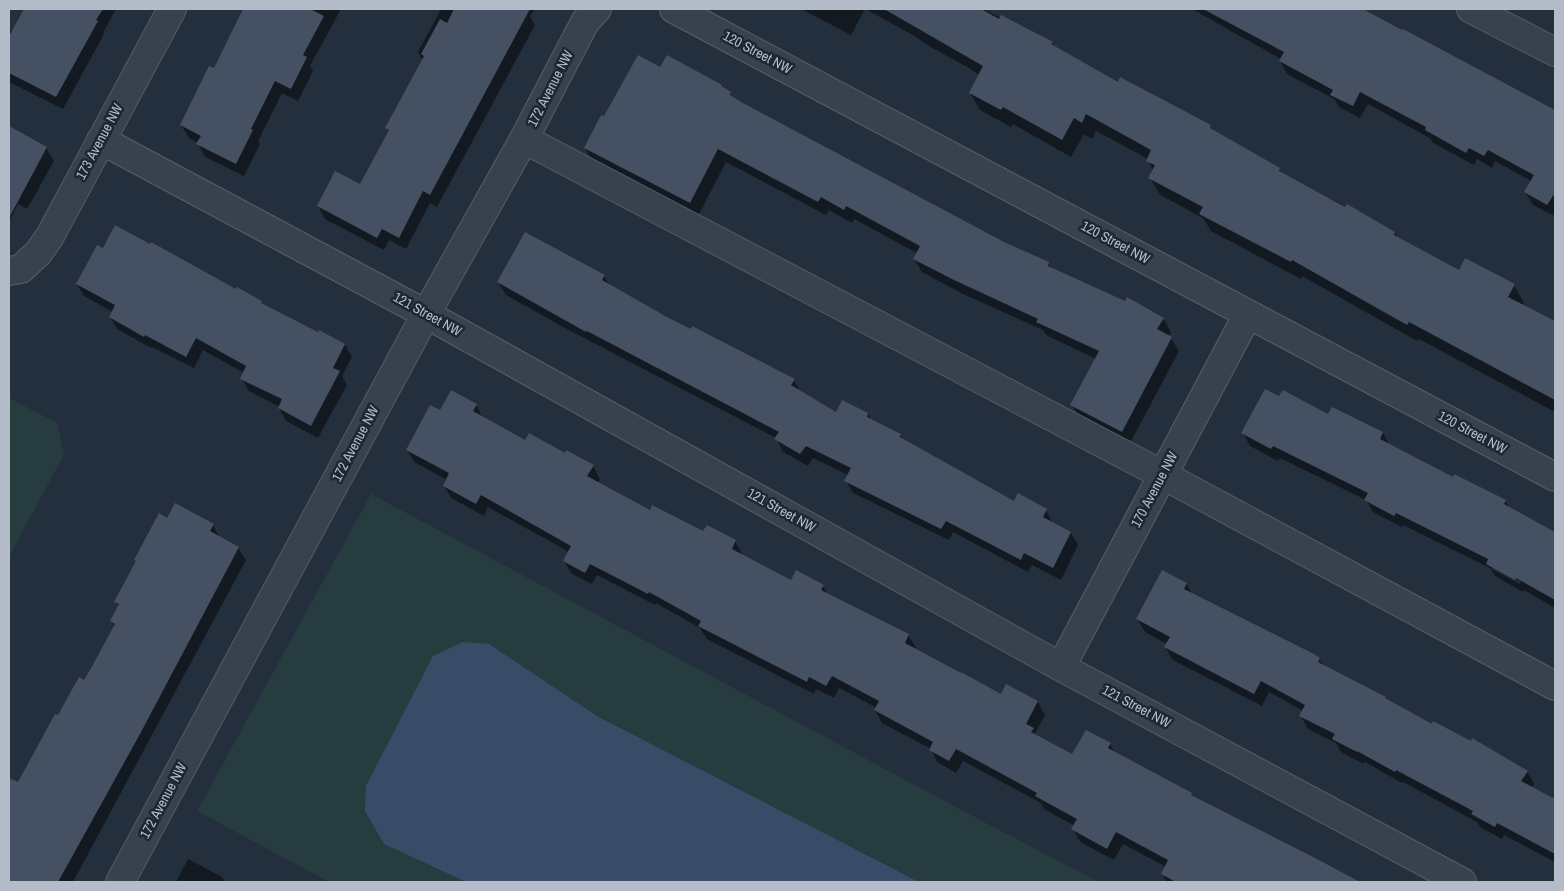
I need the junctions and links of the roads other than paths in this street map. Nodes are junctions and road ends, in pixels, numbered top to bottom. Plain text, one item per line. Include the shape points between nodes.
1 (172, 9) edge
2 (597, 9) edge
3 (674, 9) edge
4 (1471, 9) edge
5 (1555, 52) edge
6 (101, 140) junction
7 (524, 140) junction
8 (15, 270) edge
9 (426, 314) junction
10 (1248, 314) junction
11 (1163, 475) junction
12 (1555, 477) edge
13 (1061, 667) junction
14 (1555, 686) edge
15 (120, 882) edge
16 (1462, 882) edge

1 - 6 street, 173 Avenue NW
2 - 7 street, 172 Avenue NW via 585,22
3 - 10 street, 120 Street NW
4 - 5 street
6 - 8 street, 173 Avenue NW via 50,236 39,252
6 - 9 street, 121 Street NW
7 - 9 street, 172 Avenue NW
7 - 11 street
9 - 13 street, 121 Street NW
9 - 15 street, 172 Avenue NW
10 - 11 street, 170 Avenue NW
10 - 12 street, 120 Street NW
11 - 13 street, 170 Avenue NW
11 - 14 street
13 - 16 street, 121 Street NW

